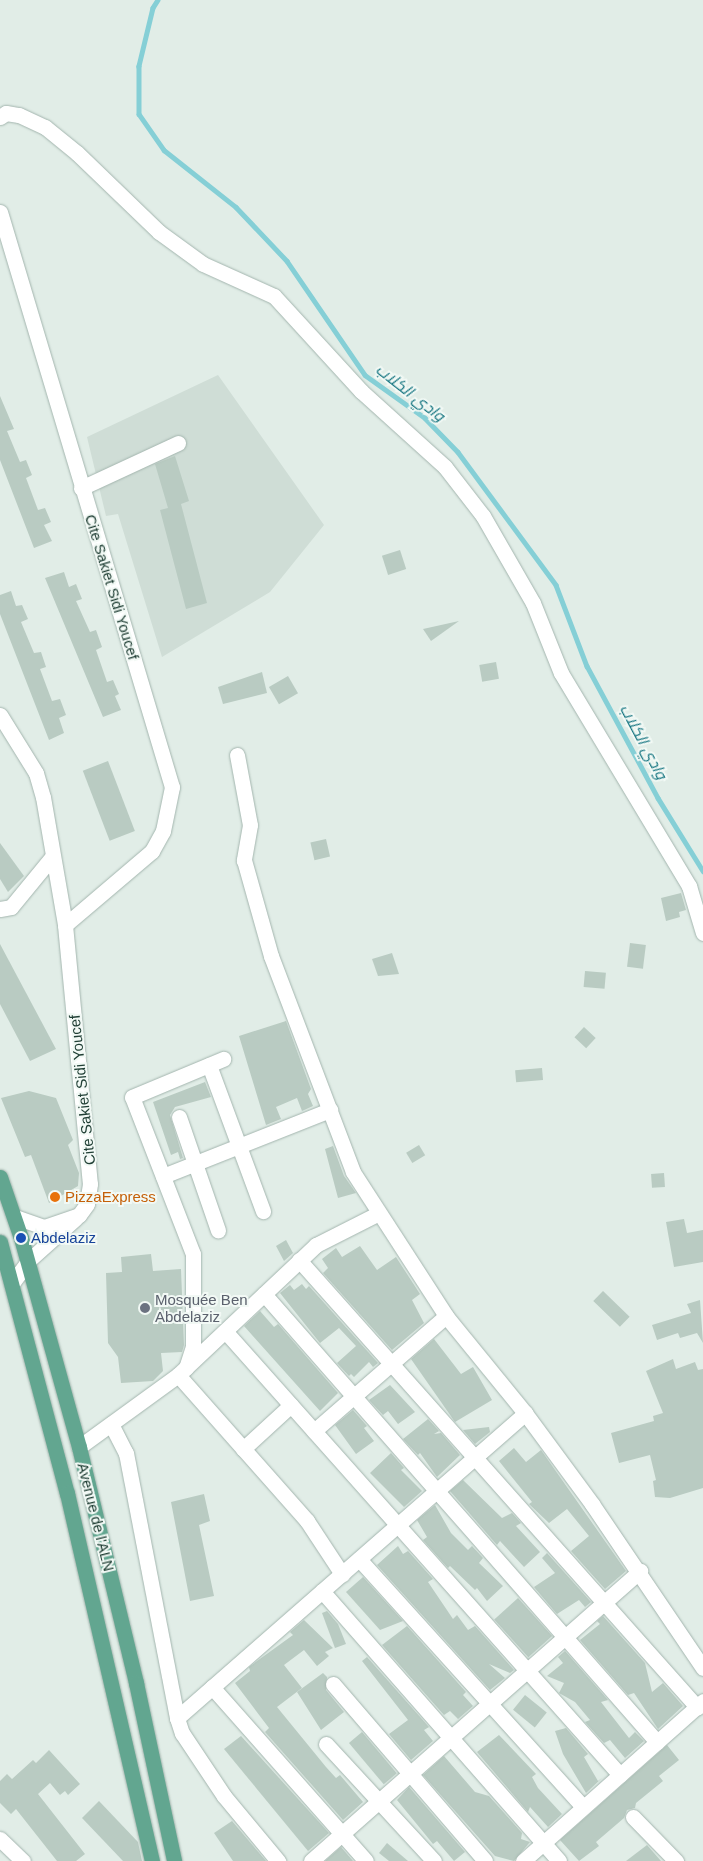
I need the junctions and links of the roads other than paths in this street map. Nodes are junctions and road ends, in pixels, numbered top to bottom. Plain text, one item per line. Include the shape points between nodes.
1 (0, 116) edge
2 (0, 212) edge
3 (178, 442) dead end
4 (81, 488) junction
5 (0, 715) edge
6 (237, 755) dead end
7 (52, 857) junction
8 (0, 909) edge
9 (65, 925) junction
10 (703, 932) edge
11 (330, 1110) junction
12 (179, 1117) dead end
13 (237, 1146) junction
14 (194, 1163) junction
15 (163, 1176) junction
16 (0, 1177) edge
17 (263, 1211) dead end
18 (377, 1214) junction
19 (79, 1215) junction
20 (15, 1217) junction
21 (218, 1230) dead end
22 (0, 1242) edge
23 (299, 1260) junction
24 (28, 1261) junction
25 (13, 1282) junction
26 (264, 1294) junction
27 (446, 1316) junction
28 (225, 1331) junction
29 (390, 1364) junction
30 (182, 1371) junction
31 (352, 1397) junction
32 (291, 1405) junction
33 (525, 1413) junction
34 (112, 1424) junction
35 (314, 1431) junction
36 (79, 1447) junction
37 (243, 1449) junction
38 (473, 1459) junction
39 (435, 1493) junction
40 (398, 1525) junction
41 (359, 1559) junction
42 (640, 1570) junction
43 (342, 1574) junction
44 (322, 1591) junction
45 (601, 1603) junction
46 (563, 1637) junction
47 (527, 1668) junction
48 (703, 1668) edge
49 (333, 1684) dead end
50 (212, 1687) junction
51 (488, 1702) junction
52 (700, 1704) edge
53 (177, 1718) junction
54 (450, 1737) junction
55 (656, 1742) junction
56 (326, 1744) dead end
57 (408, 1775) junction
58 (620, 1775) junction
59 (378, 1802) junction
60 (583, 1807) junction
61 (633, 1817) dead end
62 (342, 1833) junction
63 (0, 1839) edge
64 (543, 1843) junction
65 (23, 1861) edge
66 (152, 1861) edge
67 (174, 1861) edge
68 (278, 1861) edge
69 (311, 1861) edge
70 (366, 1861) edge
71 (434, 1861) edge
72 (485, 1861) edge
73 (523, 1861) edge
74 (559, 1861) edge
75 (676, 1861) edge

1 - 10 street via 6,113 19,115 44,127 77,153 159,232 203,264 274,296 361,391 445,467 483,516 533,603 561,674 690,886
2 - 4 street, Cite Sakiet Sidi Youcef
3 - 4 street
4 - 9 street, Cite Sakiet Sidi Youcef via 172,786 163,831 152,851
5 - 7 street, Cite Sakiet Sidi Youcef via 36,773
6 - 11 street via 250,825 244,860 271,956
7 - 8 street via 11,907
7 - 9 street, Cite Sakiet Sidi Youcef
9 - 19 street, Cite Sakiet Sidi Youcef via 90,1165 87,1204
11 - 13 street
11 - 18 street via 353,1172
12 - 14 street
13 - 14 street
13 - 15 street via 216,1062 132,1097
13 - 17 street
14 - 15 street
14 - 21 street
15 - 30 street via 193,1254 192,1346
16 - 20 main road, Avenue de l'ALN
18 - 23 street via 316,1245
18 - 27 street
19 - 20 street via 44,1227
19 - 24 street
20 - 24 main road, Avenue de l'ALN
22 - 25 main road
23 - 26 street
23 - 29 street
24 - 25 street
24 - 36 main road, Avenue de l'ALN
25 - 66 main road via 116,1696
26 - 28 street
26 - 31 street
27 - 29 street
27 - 33 street
28 - 30 street
28 - 32 street
29 - 31 street
29 - 38 street
30 - 34 street
30 - 37 street
31 - 35 street
31 - 39 street
32 - 35 street
32 - 37 street
33 - 38 street
33 - 42 street
34 - 36 street
34 - 53 street via 126,1453
35 - 40 street
36 - 67 main road, Avenue de l'ALN via 136,1683
37 - 43 street via 307,1521
38 - 39 street
38 - 45 street
39 - 40 street
39 - 46 street
40 - 41 street
40 - 47 street
41 - 43 street
41 - 51 street
42 - 45 street
42 - 48 street
43 - 44 street
44 - 50 street
44 - 54 street
45 - 46 street
45 - 52 street
46 - 47 street
46 - 55 street
47 - 51 street
47 - 58 street
49 - 57 street
50 - 53 street
50 - 62 street
51 - 54 street
51 - 60 street
52 - 55 street
53 - 68 street via 182,1732 224,1796
54 - 57 street
54 - 64 street
55 - 58 street
56 - 59 street
57 - 59 street
57 - 72 street
58 - 60 street
59 - 62 street
59 - 71 street
60 - 64 street
61 - 75 street
62 - 69 street
62 - 70 street
63 - 65 street
64 - 73 street
64 - 74 street

